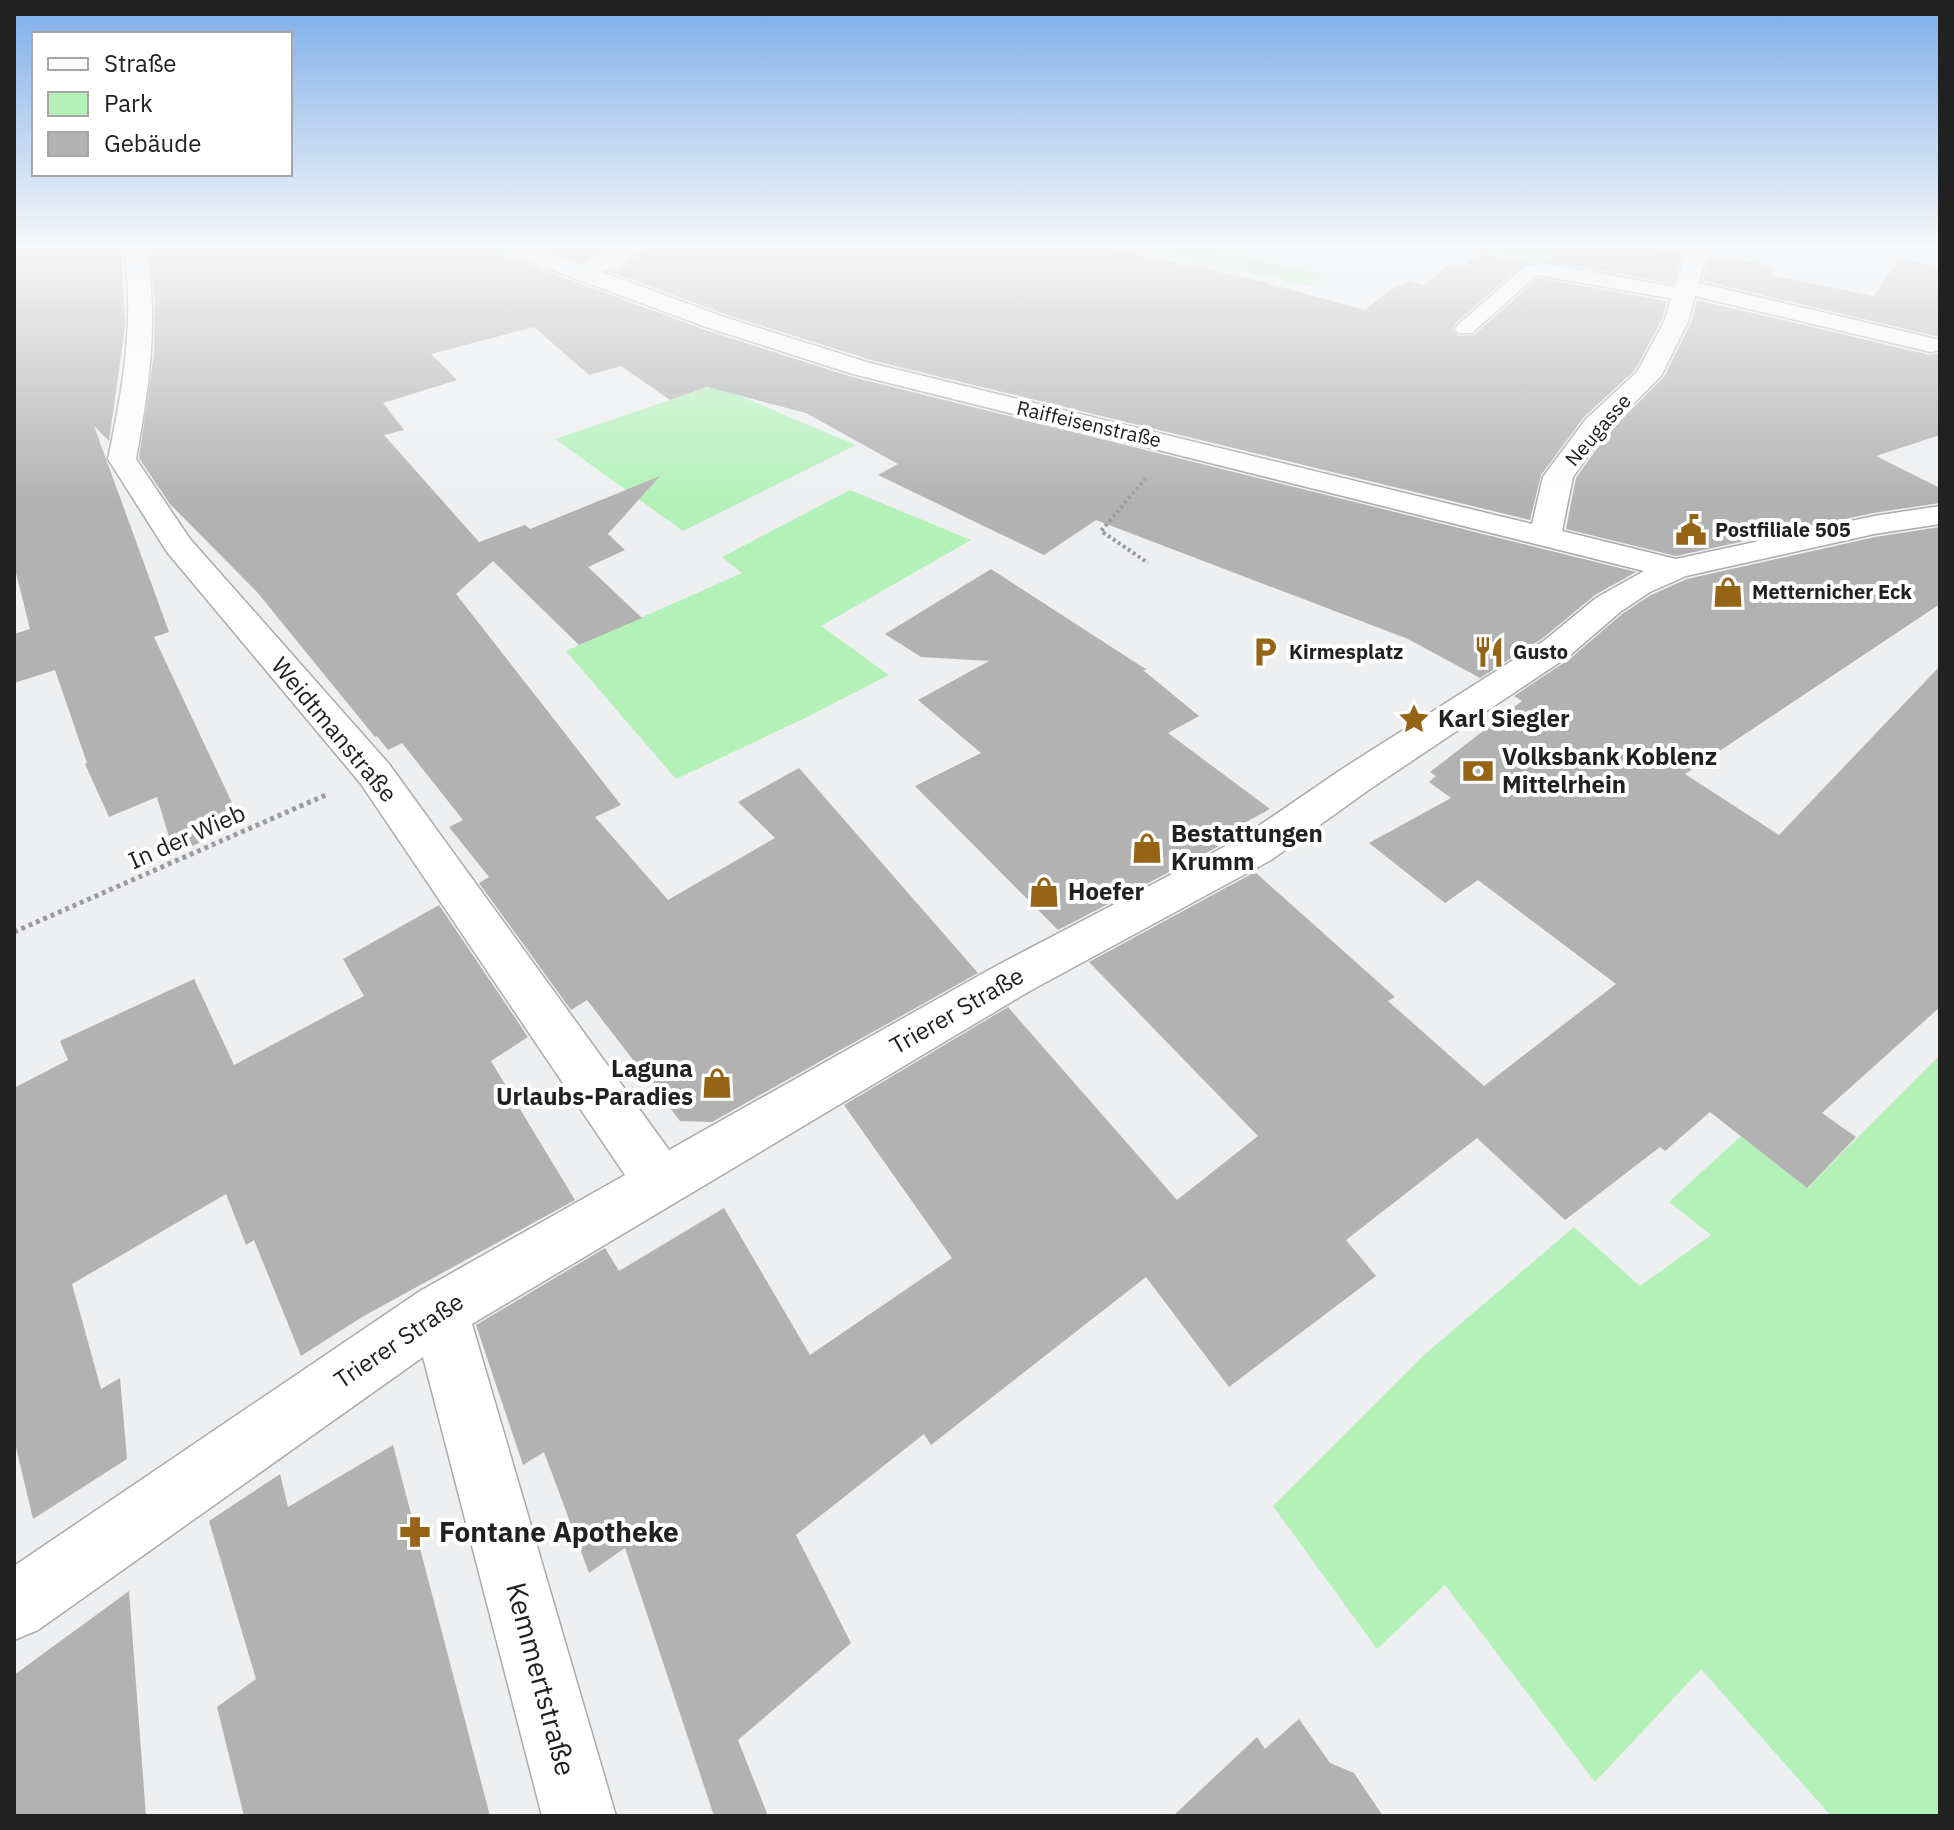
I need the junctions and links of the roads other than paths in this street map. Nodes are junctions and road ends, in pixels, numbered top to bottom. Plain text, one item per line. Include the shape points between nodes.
1 (140, 332) edge
2 (748, 332) edge
3 (1671, 332) edge
4 (1874, 332) edge
5 (1931, 345) dead end
6 (1940, 515) edge
7 (1545, 537) junction
8 (1676, 569) junction
9 (661, 1182) junction
10 (440, 1311) junction
11 (14, 1606) edge
12 (579, 1816) edge

1 - 9 street, Weidtmanstraße via 122,459 178,545 375,774
2 - 7 street, Raiffeisenstraße via 862,369
3 - 7 street, Neugasse via 1648,376 1596,425 1558,477
4 - 5 street
6 - 8 street, Trierer Straße
7 - 8 street, Raiffeisenstraße
8 - 9 street, Trierer Straße via 1608,605 1557,648 1256,849 1012,979
9 - 10 street, Trierer Straße
10 - 11 street, Trierer Straße
10 - 12 street, Kemmertstraße

